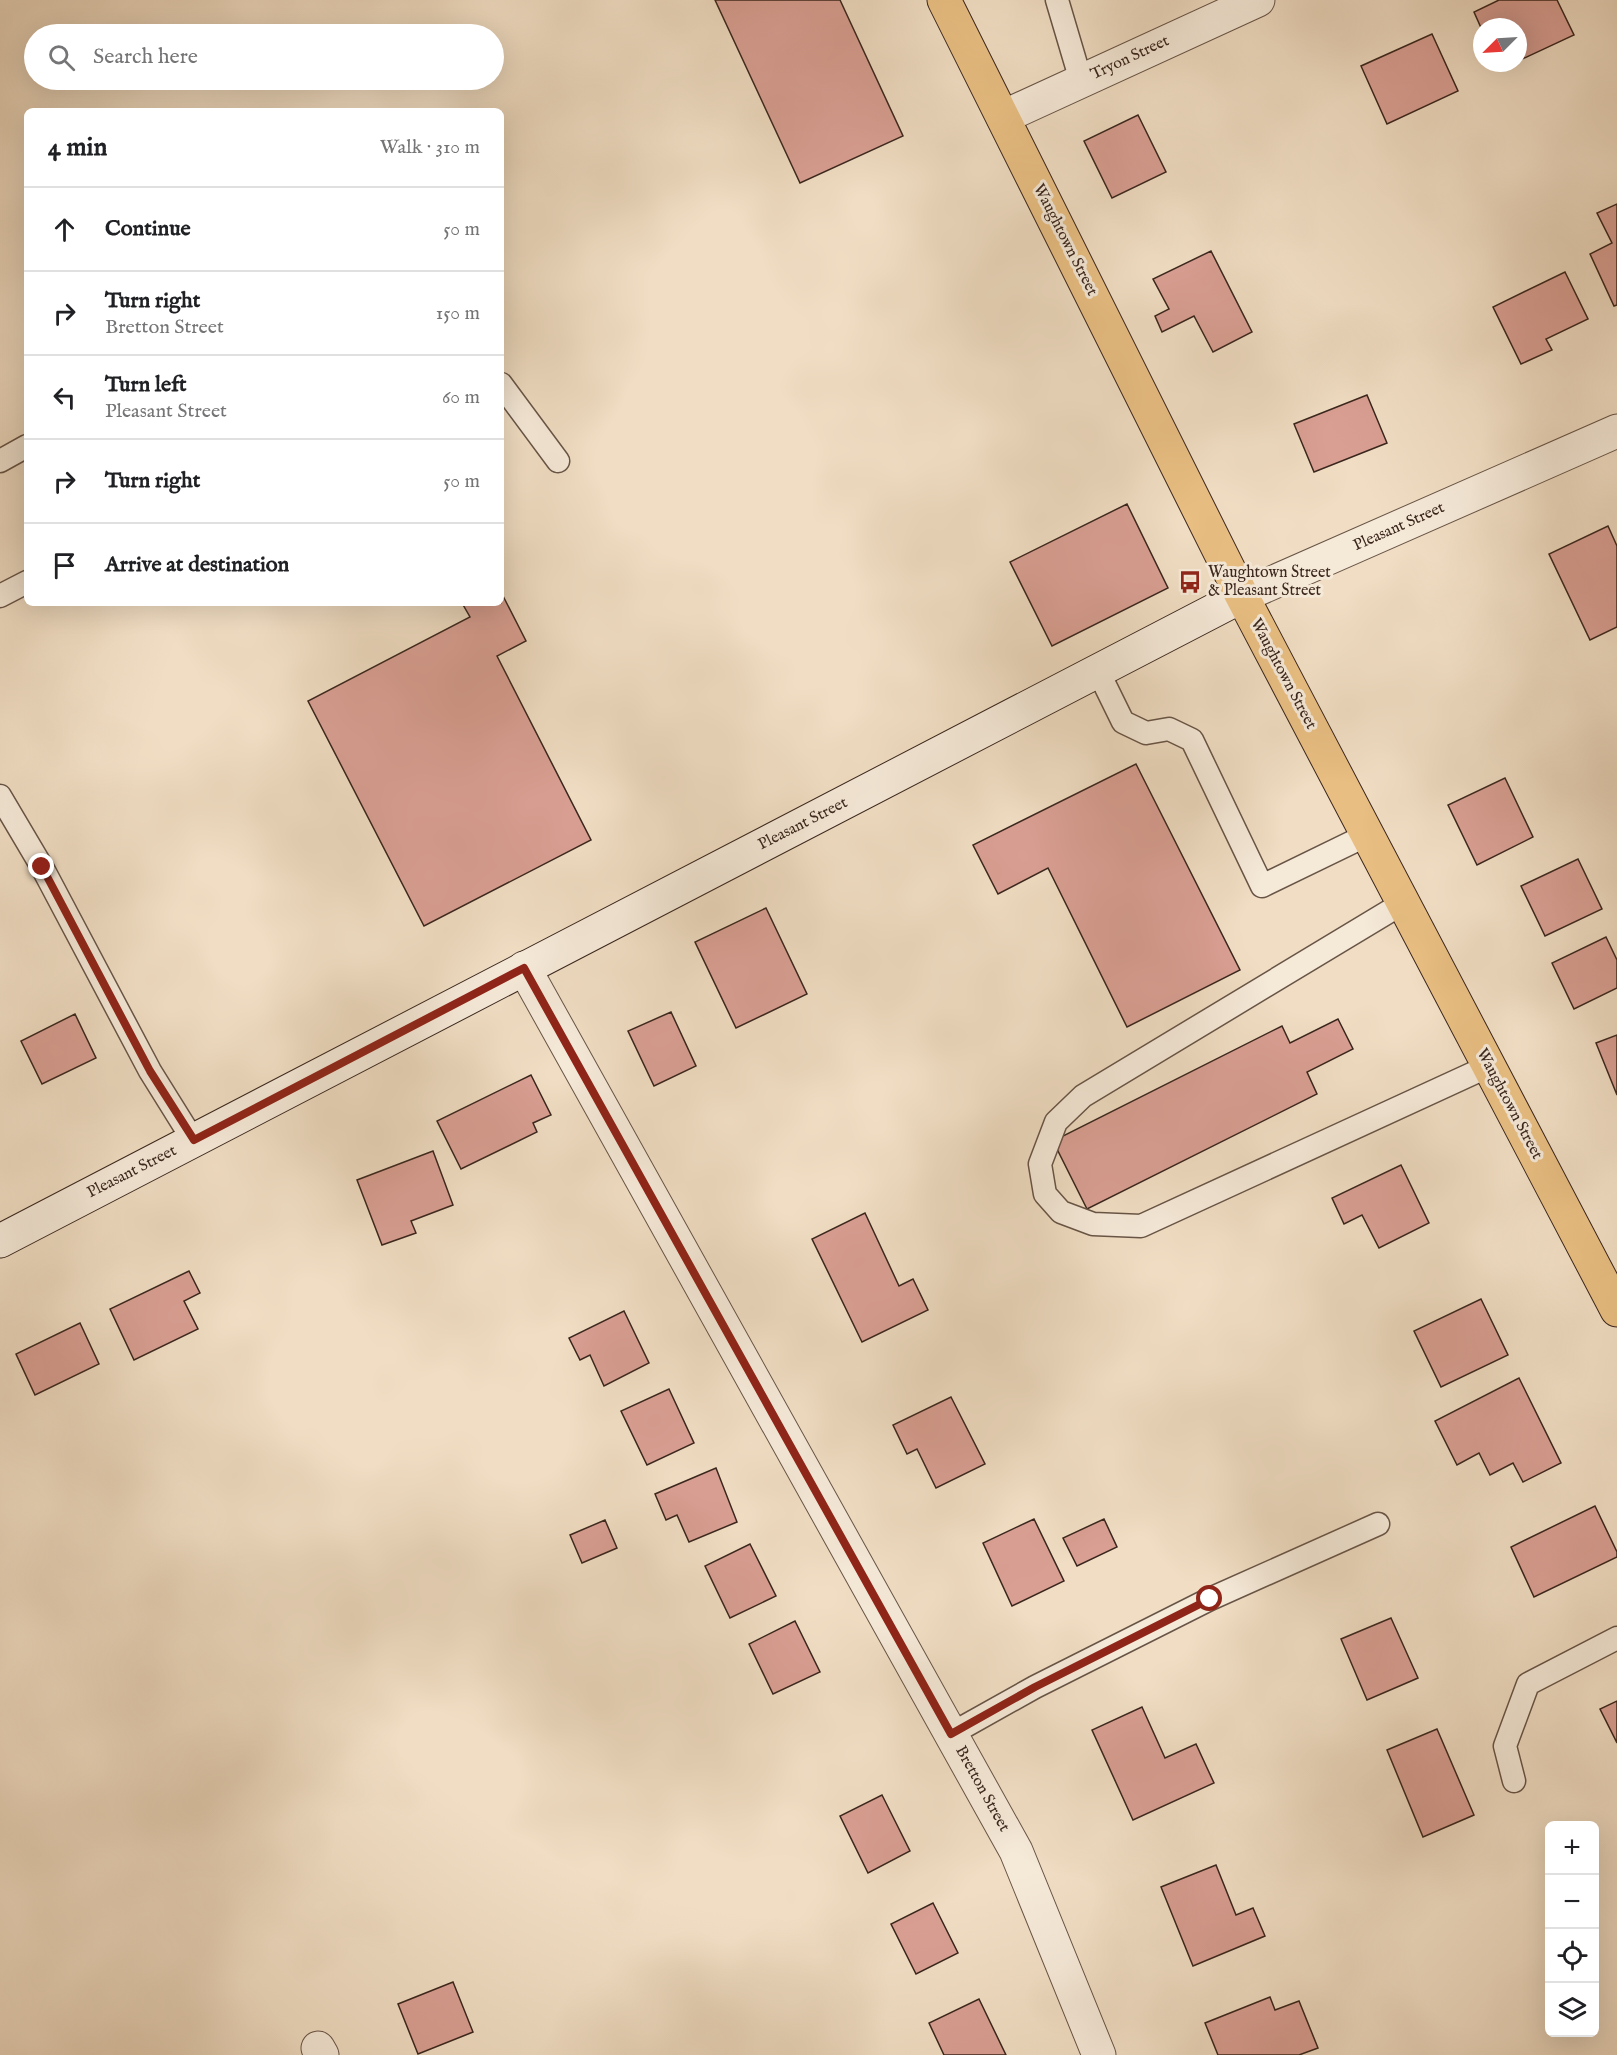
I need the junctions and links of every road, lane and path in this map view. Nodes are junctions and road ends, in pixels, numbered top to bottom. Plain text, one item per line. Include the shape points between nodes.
1 (944, 0) edge
2 (1057, 0) edge
3 (1258, 0) edge
4 (1081, 81) junction
5 (1003, 117) junction
6 (504, 388) edge
7 (1617, 431) edge
8 (24, 448) edge
9 (0, 461) edge
10 (558, 461) dead end
11 (24, 584) edge
12 (0, 596) edge
13 (1242, 596) junction
14 (1098, 671) junction
15 (0, 796) edge
16 (1367, 835) junction
17 (1403, 903) junction
18 (524, 968) junction
19 (1489, 1066) junction
20 (194, 1140) junction
21 (0, 1241) edge
22 (1617, 1310) edge
23 (1378, 1524) dead end
24 (1617, 1638) edge
25 (951, 1734) junction
26 (1514, 1781) dead end
27 (1099, 2055) edge

1 - 5 main road, Waughtown Street
2 - 4 lane
3 - 4 street, Tryon Street
4 - 5 street, Tryon Street
5 - 13 main road, Waughtown Street
6 - 10 lane
7 - 13 street, Pleasant Street
8 - 9 lane
11 - 12 lane
13 - 14 street, Pleasant Street
13 - 16 main road, Waughtown Street
14 - 16 lane via 1123,722 1146,733 1169,729 1192,740 1262,886
14 - 18 street, Pleasant Street
15 - 20 lane via 150,1071
16 - 17 main road, Waughtown Street
17 - 19 main road, Waughtown Street
17 - 19 lane via 1083,1096 1056,1122 1040,1164 1045,1194 1061,1212 1094,1224 1141,1226
18 - 20 street, Pleasant Street
18 - 25 street, Bretton Street
19 - 22 main road, Waughtown Street
20 - 21 street, Pleasant Street
23 - 25 lane via 1210,1599
24 - 26 lane via 1528,1684 1505,1746
25 - 27 street, Bretton Street via 1016,1851

